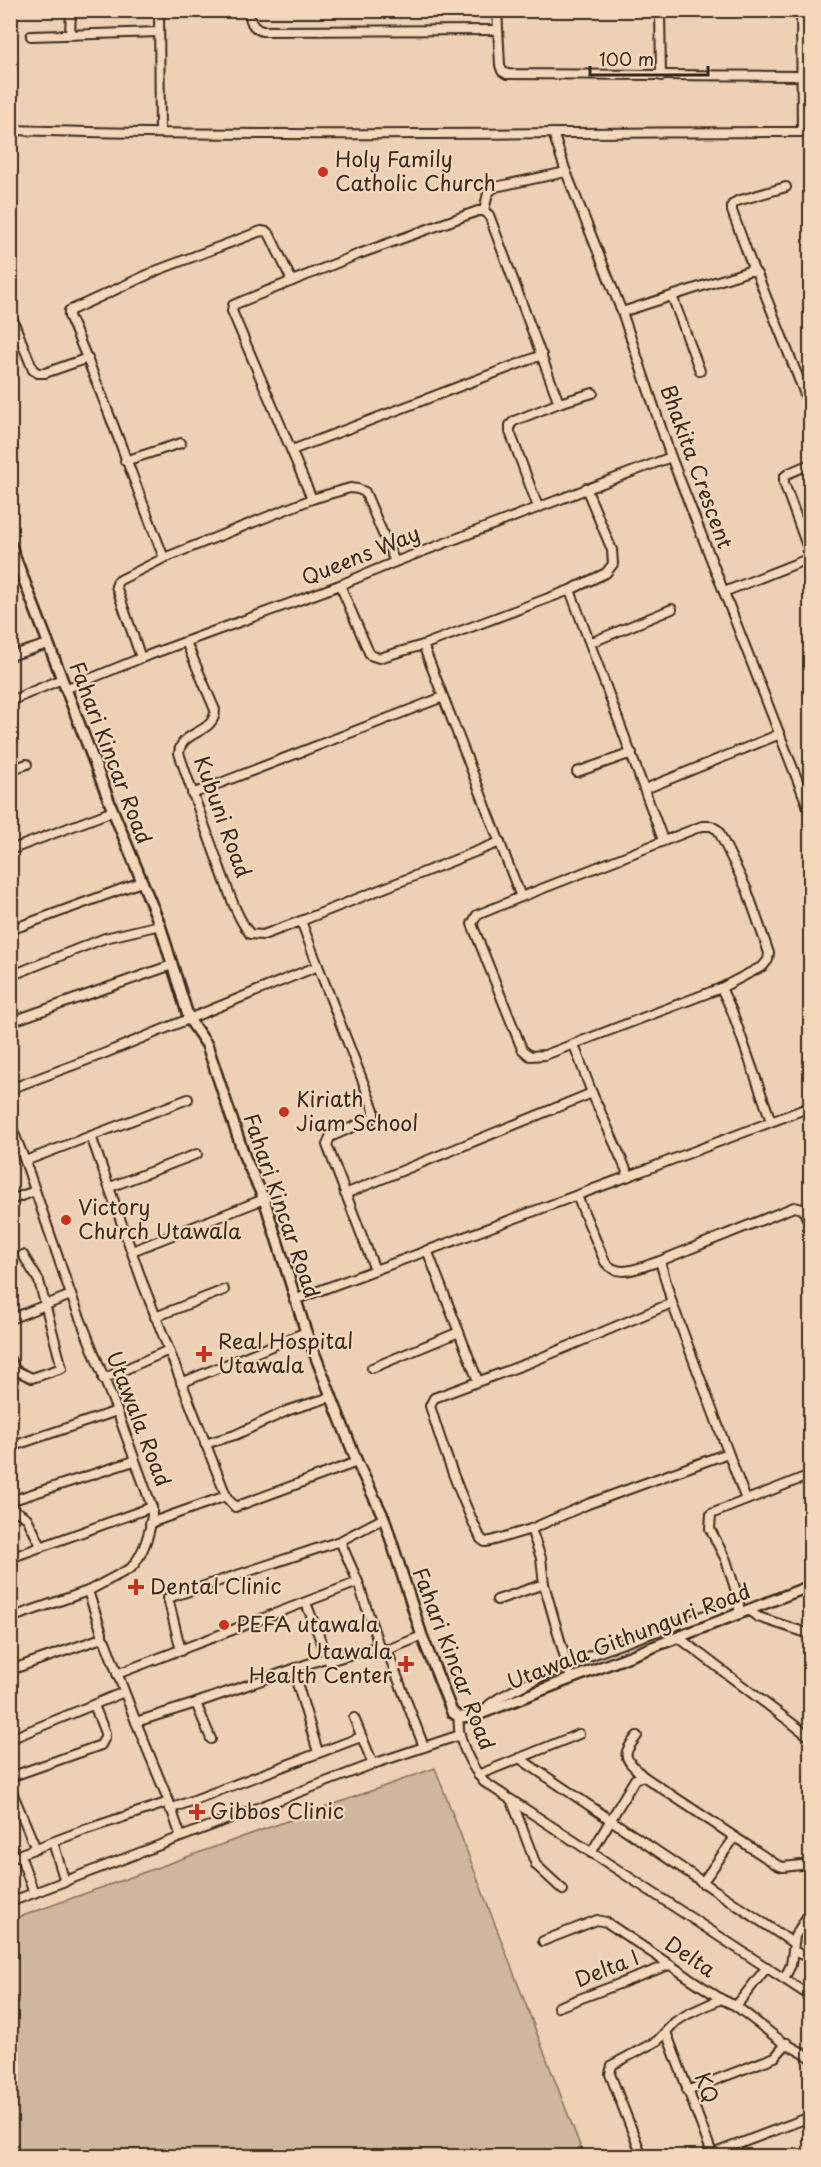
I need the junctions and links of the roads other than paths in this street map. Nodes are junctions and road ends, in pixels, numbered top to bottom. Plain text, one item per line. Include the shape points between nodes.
1 (71, 10) edge
2 (159, 10) edge
3 (248, 10) edge
4 (497, 10) edge
5 (660, 10) edge
6 (801, 10) edge
7 (498, 30) junction
8 (159, 32) junction
9 (70, 34) junction
10 (31, 36) dead end
11 (801, 37) junction
12 (810, 37) edge
13 (661, 76) junction
14 (802, 76) junction
15 (10, 130) edge
16 (160, 132) junction
17 (806, 132) edge
18 (553, 133) junction
19 (566, 172) junction
20 (786, 187) dead end
21 (484, 211) junction
22 (754, 272) junction
23 (292, 281) junction
24 (672, 296) junction
25 (622, 312) junction
26 (10, 313) edge
27 (542, 355) junction
28 (88, 358) junction
29 (700, 371) dead end
30 (593, 393) dead end
31 (560, 403) junction
32 (810, 407) edge
33 (181, 443) dead end
34 (292, 450) junction
35 (670, 457) junction
36 (125, 462) junction
37 (810, 464) edge
38 (586, 488) junction
39 (312, 499) junction
40 (538, 507) junction
41 (10, 544) edge
42 (810, 556) edge
43 (164, 558) junction
44 (395, 562) junction
45 (340, 585) junction
46 (570, 590) junction
47 (724, 592) junction
48 (672, 609) dead end
49 (186, 642) junction
50 (590, 643) junction
51 (48, 644) junction
52 (423, 645) junction
53 (10, 656) edge
54 (141, 657) junction
55 (62, 679) junction
56 (65, 689) junction
57 (443, 697) junction
58 (10, 701) edge
59 (780, 734) junction
60 (632, 753) junction
61 (27, 764) dead end
62 (10, 770) edge
63 (577, 772) dead end
64 (645, 789) junction
65 (192, 794) junction
66 (113, 811) junction
67 (810, 812) edge
68 (663, 840) junction
69 (500, 842) junction
70 (10, 850) edge
71 (141, 882) junction
72 (521, 897) junction
73 (301, 921) junction
74 (160, 925) junction
75 (10, 930) edge
76 (172, 965) junction
77 (318, 966) junction
78 (10, 975) edge
79 (721, 988) junction
80 (189, 1019) junction
81 (10, 1022) edge
82 (574, 1045) junction
83 (10, 1089) edge
84 (592, 1093) junction
85 (188, 1099) dead end
86 (810, 1107) edge
87 (771, 1121) junction
88 (10, 1123) edge
89 (91, 1136) junction
90 (14, 1142) edge
91 (197, 1154) dead end
92 (25, 1161) junction
93 (629, 1176) junction
94 (110, 1187) junction
95 (35, 1191) junction
96 (345, 1194) junction
97 (577, 1196) junction
98 (264, 1199) junction
99 (10, 1200) edge
100 (810, 1225) edge
101 (427, 1250) junction
102 (132, 1251) junction
103 (22, 1255) dead end
104 (660, 1261) junction
105 (375, 1270) junction
106 (224, 1290) dead end
107 (71, 1295) junction
108 (294, 1300) junction
109 (672, 1303) junction
110 (45, 1307) junction
111 (155, 1317) junction
112 (10, 1319) edge
113 (306, 1332) junction
114 (459, 1332) junction
115 (169, 1350) junction
116 (10, 1359) edge
117 (372, 1368) dead end
118 (103, 1379) junction
119 (478, 1381) junction
120 (181, 1383) junction
121 (331, 1397) junction
122 (117, 1411) junction
123 (205, 1444) junction
124 (10, 1448) edge
125 (728, 1453) junction
126 (134, 1461) junction
127 (357, 1462) junction
128 (810, 1475) edge
129 (226, 1496) junction
130 (746, 1500) junction
131 (10, 1503) edge
132 (152, 1507) junction
133 (384, 1518) junction
134 (150, 1523) junction
135 (531, 1529) junction
136 (340, 1541) junction
137 (40, 1546) junction
138 (10, 1558) edge
139 (358, 1582) junction
140 (544, 1584) junction
141 (810, 1586) edge
142 (88, 1591) junction
143 (497, 1600) dead end
144 (739, 1601) junction
145 (306, 1603) junction
146 (743, 1612) junction
147 (10, 1618) edge
148 (714, 1618) junction
149 (650, 1634) junction
150 (810, 1634) edge
151 (422, 1636) junction
152 (678, 1637) junction
153 (102, 1638) junction
154 (655, 1646) junction
155 (383, 1648) junction
156 (181, 1651) junction
157 (329, 1661) junction
158 (567, 1665) junction
159 (10, 1670) edge
160 (293, 1670) junction
161 (117, 1674) junction
162 (571, 1679) junction
163 (528, 1682) junction
164 (124, 1692) junction
165 (533, 1693) junction
166 (196, 1703) junction
167 (94, 1705) junction
168 (482, 1713) junction
169 (459, 1717) junction
170 (354, 1718) dead end
171 (136, 1722) junction
172 (459, 1734) junction
173 (579, 1734) dead end
174 (637, 1736) dead end
175 (361, 1737) junction
176 (810, 1737) edge
177 (10, 1739) edge
178 (211, 1739) dead end
179 (424, 1747) junction
180 (318, 1752) junction
181 (519, 1758) junction
182 (373, 1764) junction
183 (478, 1775) junction
184 (10, 1776) edge
185 (643, 1776) junction
186 (10, 1787) edge
187 (512, 1801) junction
188 (170, 1805) junction
189 (610, 1821) junction
190 (181, 1837) junction
191 (735, 1837) junction
192 (53, 1842) junction
193 (36, 1849) junction
194 (591, 1853) junction
195 (20, 1855) junction
196 (10, 1858) edge
197 (810, 1864) edge
198 (65, 1882) junction
199 (702, 1883) junction
200 (563, 1890) dead end
201 (34, 1893) junction
202 (10, 1902) edge
203 (810, 1912) edge
204 (543, 1941) dead end
205 (793, 1947) junction
206 (810, 1958) edge
207 (669, 1965) junction
208 (766, 1967) junction
209 (784, 1978) junction
210 (810, 1995) edge
211 (721, 1999) junction
212 (736, 2006) junction
213 (558, 2007) dead end
214 (666, 2032) junction
215 (787, 2043) junction
216 (810, 2057) edge
217 (687, 2091) junction
218 (810, 2117) edge
219 (713, 2155) edge
220 (642, 2157) edge

1 - 9 street
2 - 8 street
3 - 7 street via 251,24 262,31
4 - 7 street
5 - 13 street
6 - 11 street
7 - 13 street via 500,65 507,74
8 - 9 street
8 - 16 street
9 - 10 street
11 - 12 street
11 - 14 street
13 - 14 street
14 - 17 street
15 - 16 street
16 - 18 street
17 - 18 street
18 - 19 street, Bhakita Crescent
19 - 21 street via 495,187
19 - 25 street, Bhakita Crescent
20 - 22 street via 732,205
21 - 23 street
21 - 27 street via 489,215
22 - 24 street
22 - 32 street
23 - 28 street via 267,232 261,231 158,270 69,311
23 - 34 street via 238,302 232,311
24 - 25 street
24 - 29 street
25 - 35 street, Bhakita Crescent
26 - 28 street via 38,374
27 - 31 street
27 - 34 street
28 - 36 street
30 - 31 street
31 - 40 street via 510,425
33 - 36 street
34 - 39 street
35 - 38 street, Queens Way
35 - 47 street, Bhakita Crescent
36 - 43 street
37 - 42 street via 789,473 784,483
38 - 40 street, Queens Way
38 - 46 street via 612,550 613,564 606,573
39 - 43 street
39 - 44 street via 350,488 365,492
40 - 44 street, Queens Way
41 - 51 street, Fahari Kincar Road
42 - 47 street
43 - 54 street via 123,576 116,586
44 - 45 street, Queens Way
45 - 49 street, Queens Way
45 - 52 street via 370,655 378,658
46 - 50 street
46 - 52 street
47 - 59 street, Bhakita Crescent
48 - 50 street
49 - 54 street, Queens Way
49 - 65 street, Kubuni Road via 215,710 211,725 179,747
50 - 60 street
51 - 53 street
51 - 55 street, Fahari Kincar Road
52 - 57 street
54 - 56 street, Queens Way
55 - 56 street, Fahari Kincar Road
55 - 58 street
56 - 66 street, Fahari Kincar Road
57 - 65 street
57 - 69 street
59 - 64 street
59 - 67 street, Bhakita Crescent
60 - 63 street
60 - 64 street
61 - 62 street
64 - 68 street
65 - 73 street, Kubuni Road via 243,925 250,934 263,934
66 - 70 street
66 - 71 street, Fahari Kincar Road
68 - 72 street
68 - 79 street via 702,826 718,830 747,890 768,960
69 - 72 street
69 - 73 street
71 - 74 street, Fahari Kincar Road
71 - 75 street
72 - 82 street via 477,915 472,924 522,1048 537,1057
73 - 77 street
74 - 76 street, Fahari Kincar Road
74 - 78 street via 105,938
76 - 80 street, Fahari Kincar Road
76 - 81 street
77 - 80 street
77 - 96 street via 374,1110 371,1119 327,1140
79 - 82 street
79 - 87 street
80 - 83 street
80 - 98 street, Fahari Kincar Road via 207,1045
82 - 84 street
84 - 93 street
84 - 96 street
85 - 89 street
86 - 87 street
87 - 93 street
88 - 90 street, Utawala Road
89 - 92 street
89 - 94 street
90 - 92 street, Utawala Road
91 - 94 street
92 - 95 street, Utawala Road
93 - 97 street
94 - 102 street
95 - 99 street
95 - 107 street, Utawala Road
96 - 105 street
97 - 101 street
97 - 104 street via 610,1269 621,1272
98 - 102 street
98 - 108 street, Fahari Kincar Road
100 - 104 street via 803,1209 794,1207
101 - 105 street
101 - 114 street
102 - 111 street
103 - 110 street via 39,1281
104 - 109 street
105 - 108 street
106 - 111 street
107 - 110 street
107 - 118 street, Utawala Road
108 - 113 street, Fahari Kincar Road
109 - 119 street
109 - 125 street
110 - 112 street
110 - 116 street via 62,1368 32,1378 15,1370
111 - 115 street
113 - 120 street
113 - 121 street, Fahari Kincar Road
114 - 117 street
114 - 119 street
115 - 118 street
115 - 120 street
118 - 122 street, Utawala Road
119 - 135 street via 435,1398 430,1406 458,1492 485,1542
120 - 123 street
121 - 123 street
121 - 127 street, Fahari Kincar Road
122 - 124 street
122 - 126 street, Utawala Road
123 - 129 street
125 - 130 street
125 - 135 street
126 - 131 street
126 - 132 street, Utawala Road
127 - 129 street via 235,1507
127 - 133 street, Fahari Kincar Road
128 - 130 street
129 - 134 street
130 - 144 street via 711,1514 709,1524
131 - 137 street via 27,1518
132 - 134 street, Utawala Road
132 - 137 street
133 - 136 street
133 - 151 street, Fahari Kincar Road
134 - 142 street, Utawala Road via 136,1562
135 - 140 street via 542,1558
136 - 139 street
136 - 156 street via 168,1598
137 - 138 street
139 - 145 street
139 - 155 street
140 - 143 street
140 - 158 street
141 - 146 street, Utawala Githunguri Road
142 - 147 street, Utawala Road
142 - 153 street
144 - 146 street
144 - 148 street
145 - 156 street
145 - 157 street
146 - 148 street, Utawala Githunguri Road
146 - 150 street
148 - 149 street
148 - 152 street, Utawala Githunguri Road
149 - 154 street
149 - 158 street
151 - 155 street
151 - 169 street, Fahari Kincar Road via 445,1697
152 - 154 street, Utawala Githunguri Road
152 - 176 street
153 - 159 street
153 - 161 street
154 - 162 street, Utawala Githunguri Road
155 - 157 street
155 - 179 street
156 - 161 street
157 - 160 street via 325,1658
158 - 162 street
158 - 163 street
160 - 166 street
160 - 180 street
161 - 164 street
162 - 165 street, Utawala Githunguri Road
163 - 165 street
163 - 168 street
164 - 167 street
164 - 171 street
165 - 168 street, Utawala Githunguri Road
166 - 171 street
166 - 178 street
167 - 177 street
167 - 184 street via 105,1733 101,1745
168 - 169 street, Utawala Githunguri Road
169 - 172 street, Fahari Kincar Road
170 - 175 street
171 - 188 street
172 - 179 street
172 - 183 street, Fahari Kincar Road
173 - 181 street
174 - 185 street via 626,1755
175 - 180 street
175 - 182 street
179 - 182 street
180 - 188 street
181 - 183 street
181 - 189 street
182 - 190 street
183 - 187 street, Fahari Kincar Road
185 - 189 street via 635,1779
185 - 191 street
186 - 193 street
187 - 194 street, Fahari Kincar Road
187 - 200 street via 536,1865
188 - 190 street
188 - 192 street
189 - 194 street
189 - 199 street
190 - 198 street
191 - 197 street via 777,1865
191 - 199 street
192 - 193 street
192 - 198 street
193 - 195 street
194 - 208 street, Fahari Kincar Road
195 - 196 street
195 - 201 street
198 - 201 street
199 - 205 street
201 - 202 street
203 - 205 street via 795,1936
204 - 207 street, Delta via 601,1920
205 - 206 street
205 - 209 street via 791,1965
207 - 211 street, Delta
207 - 213 street, Delta I
208 - 209 street, Fahari Kincar Road
208 - 212 street
209 - 210 street, Fahari Kincar Road
211 - 212 street, Delta
211 - 214 street via 688,2014
212 - 215 street, Delta
214 - 217 street, KQ
214 - 220 street via 610,2069
215 - 216 street, Delta
215 - 217 street via 775,2057
217 - 219 street, KQ
218 - 219 street

